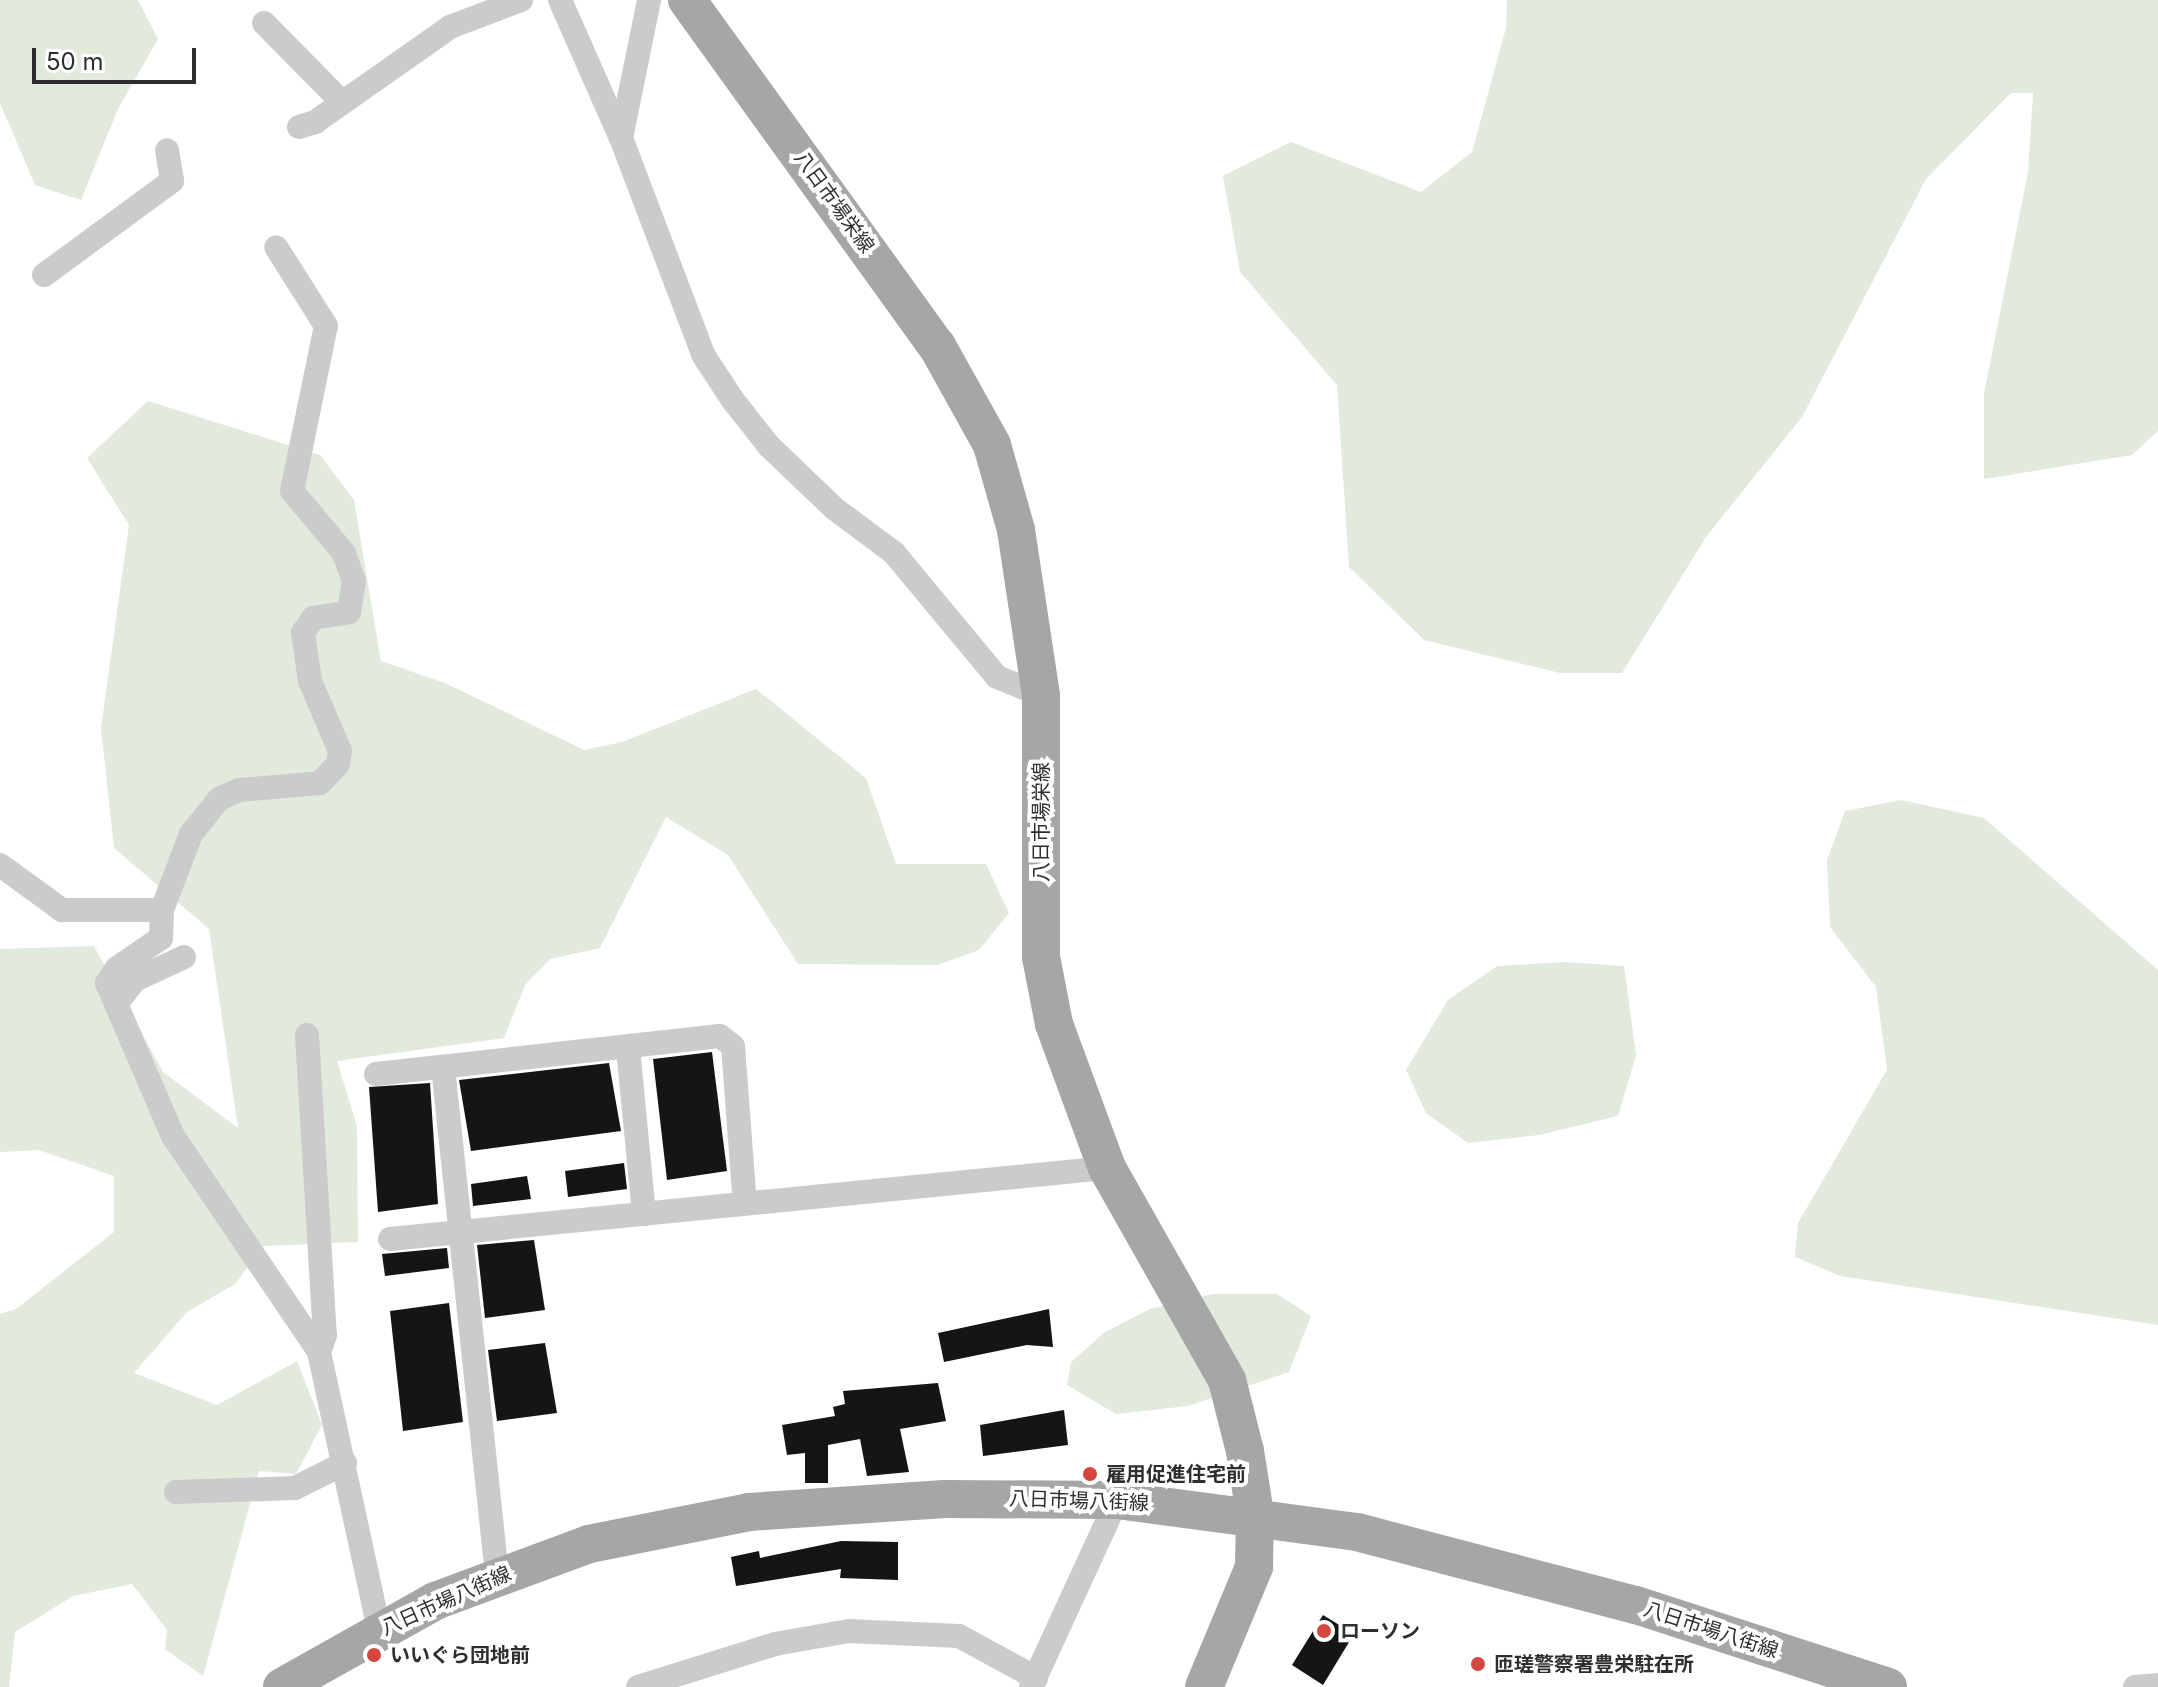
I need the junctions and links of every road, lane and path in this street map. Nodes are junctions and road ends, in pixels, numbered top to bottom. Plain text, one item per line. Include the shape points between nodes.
1 (521, 0) edge
2 (560, 0) edge
3 (649, 0) edge
4 (687, 0) edge
5 (264, 23) dead end
6 (341, 101) junction
7 (299, 127) dead end
8 (621, 138) junction
9 (167, 150) dead end
10 (276, 247) dead end
11 (44, 275) dead end
12 (1041, 695) junction
13 (0, 865) edge
14 (162, 910) junction
15 (184, 957) dead end
16 (116, 1004) junction
17 (307, 1035) dead end
18 (628, 1048) junction
19 (443, 1067) junction
20 (376, 1074) dead end
21 (1107, 1168) junction
22 (745, 1204) junction
23 (644, 1214) junction
24 (460, 1232) junction
25 (390, 1239) dead end
26 (319, 1352) junction
27 (345, 1463) junction
28 (176, 1492) dead end
29 (1117, 1500) junction
30 (1255, 1514) junction
31 (497, 1575) junction
32 (379, 1630) junction
33 (1034, 1682) edge
34 (2158, 1685) edge
35 (282, 1687) edge
36 (638, 1687) edge
37 (1204, 1687) edge
38 (1888, 1687) edge
39 (2135, 1687) edge

1 - 6 street via 450,27
2 - 8 street
3 - 8 street
4 - 12 main road, 八日市場栄線 via 937,346 992,445 1016,530
5 - 6 street
6 - 7 street
8 - 12 street via 704,356 732,399 769,446 915,575 997,677
9 - 11 street via 172,181
10 - 14 street via 326,326 292,491 344,553 354,581 349,612 313,618 303,633 310,681 340,751 338,764 320,783 239,790 219,799 191,834
12 - 21 main road, 八日市場栄線 via 1041,957 1054,1024
13 - 14 street via 62,910
14 - 16 street via 161,938 109,976
15 - 16 street via 135,980
16 - 26 street via 173,1136
17 - 26 street via 325,1335
18 - 19 street
18 - 22 street via 720,1036 733,1046
18 - 23 street
19 - 20 street
19 - 24 street
21 - 22 street
21 - 30 main road, 八日市場栄線 via 1227,1380
22 - 23 street
23 - 24 street
24 - 25 street
24 - 31 street
26 - 27 street
27 - 28 street via 295,1488
27 - 32 street
29 - 30 main road, 八日市場八街線
29 - 31 main road, 八日市場八街線 via 870,1501 749,1512 589,1544
29 - 33 street
30 - 37 main road, 八日市場栄線 via 1254,1567
30 - 38 main road, 八日市場八街線 via 1505,1567
31 - 32 main road, 八日市場八街線
32 - 35 main road, 八日市場八街線
33 - 36 street via 959,1636 849,1631 775,1644
34 - 39 street

